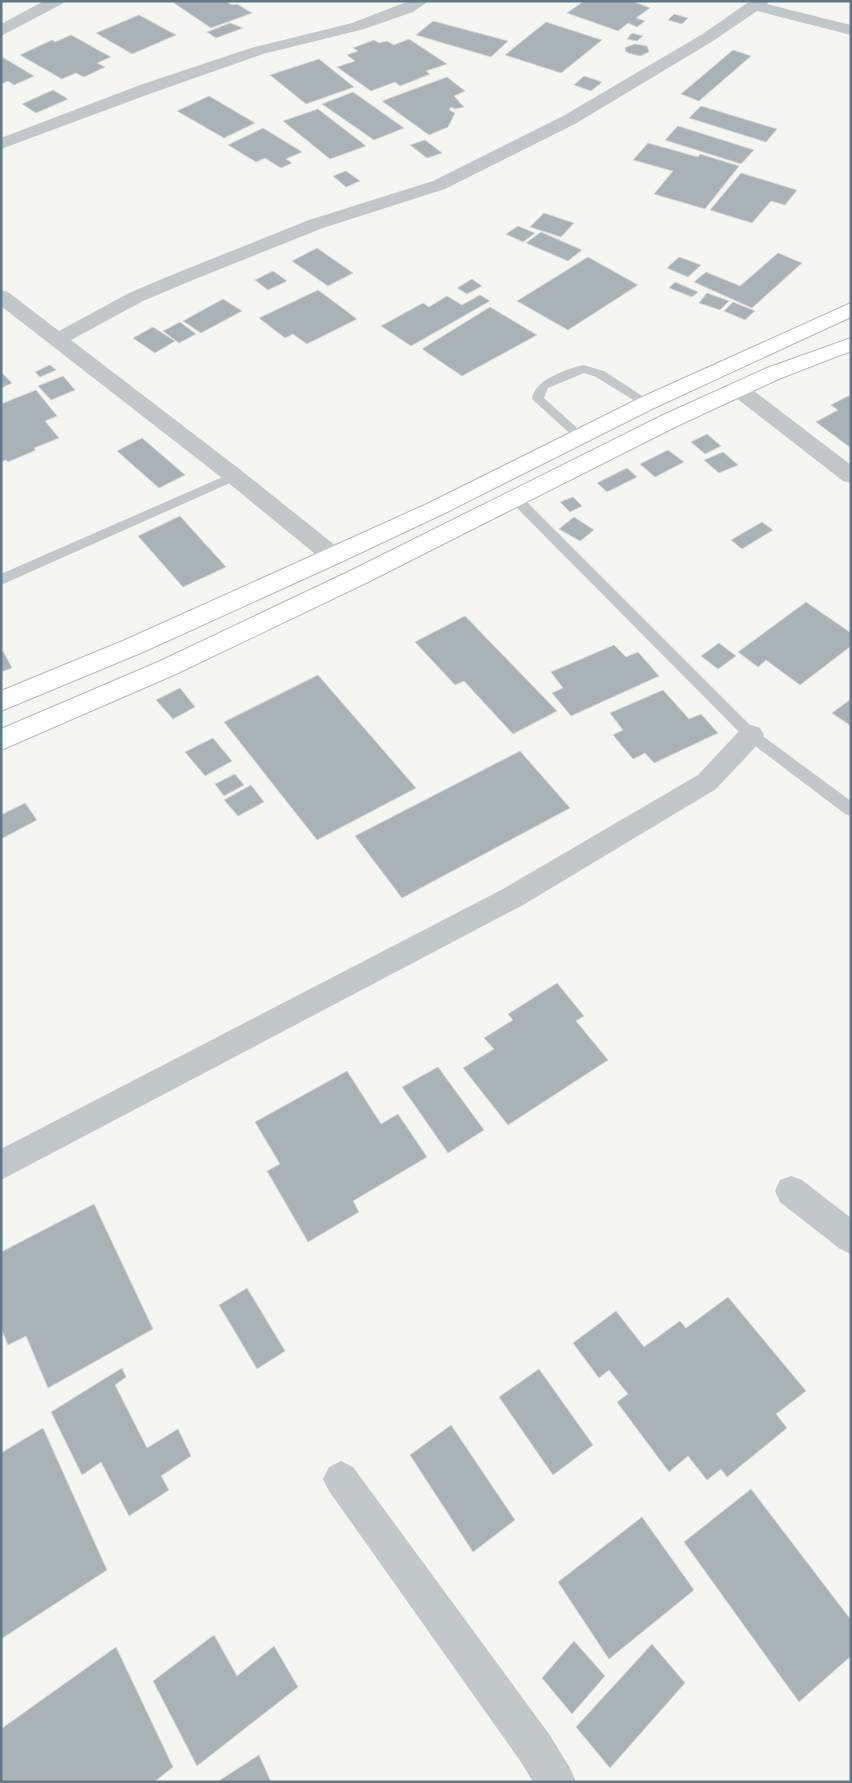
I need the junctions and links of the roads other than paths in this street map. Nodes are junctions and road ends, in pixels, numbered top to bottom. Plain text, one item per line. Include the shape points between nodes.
1 (56, 1) edge
2 (422, 1) edge
3 (759, 3) edge
4 (851, 30) edge
5 (1, 31) edge
6 (1, 144) edge
7 (1, 296) edge
8 (851, 309) edge
9 (57, 340) junction
10 (851, 344) edge
11 (738, 390) junction
12 (647, 403) junction
13 (580, 436) junction
14 (234, 476) junction
15 (851, 476) edge
16 (516, 499) junction
17 (333, 556) junction
18 (1, 580) edge
19 (1, 702) edge
20 (751, 735) junction
21 (1, 740) edge
22 (851, 810) edge
23 (1, 1165) edge
24 (791, 1191) dead end
25 (851, 1238) edge
26 (342, 1479) dead end
27 (556, 1782) edge

1 - 5 street
2 - 6 street via 358,26 257,51 146,88
3 - 4 street
3 - 9 street via 569,120 439,185 316,224 181,278 136,297
7 - 9 street
8 - 12 street
9 - 14 street
10 - 11 street
11 - 15 street
11 - 16 street via 669,421
12 - 13 street
12 - 13 lane via 600,374 583,369 544,385 538,399
13 - 17 street
14 - 17 street
14 - 18 lane
16 - 20 lane
16 - 21 street via 167,668
17 - 19 street
20 - 22 lane
20 - 23 street via 707,782 513,897
24 - 25 street
26 - 27 street

